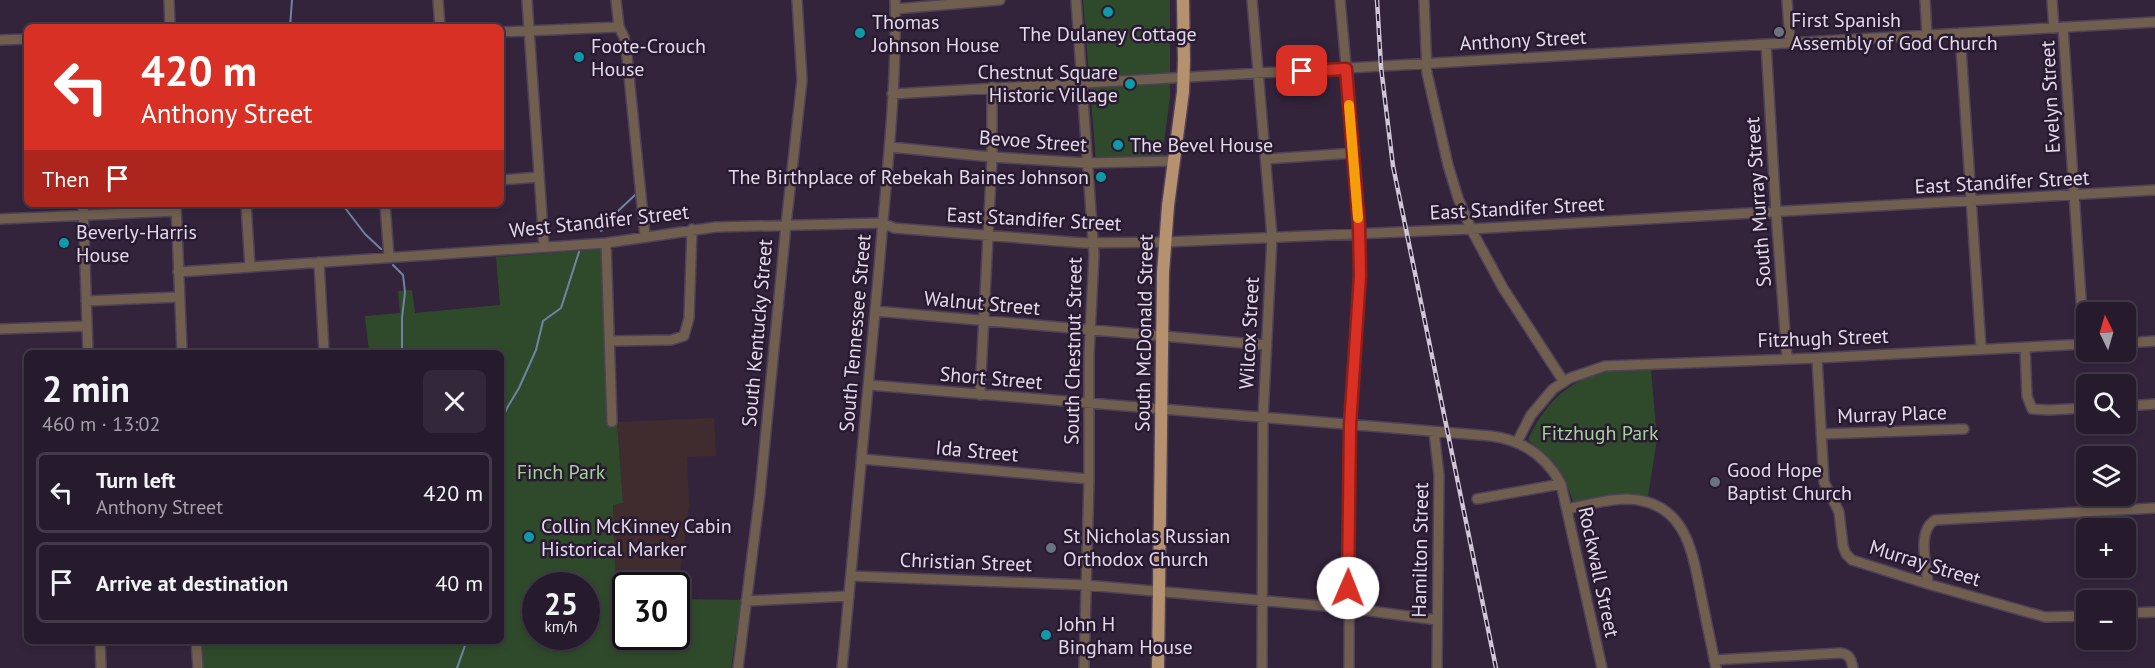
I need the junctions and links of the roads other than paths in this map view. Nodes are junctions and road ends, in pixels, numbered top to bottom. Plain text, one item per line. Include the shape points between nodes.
1 (168, 0) edge
2 (438, 0) edge
3 (527, 0) edge
4 (616, 0) edge
5 (797, 0) edge
6 (1000, 0) edge
7 (1076, 0) edge
8 (1183, 0) edge
9 (1252, 0) edge
10 (1340, 0) edge
11 (1424, 0) edge
12 (1787, 0) edge
13 (1925, 0) edge
14 (2052, 0) edge
15 (895, 5) edge
16 (2155, 22) edge
17 (170, 24) edge
18 (440, 24) edge
19 (619, 27) junction
20 (2059, 28) junction
21 (529, 30) junction
22 (504, 32) edge
23 (1960, 33) junction
24 (1927, 35) junction
25 (24, 39) edge
26 (0, 40) edge
27 (1790, 43) junction
28 (1766, 44) junction
29 (1426, 64) junction
30 (1346, 69) junction
31 (1258, 74) junction
32 (1183, 78) junction
33 (1082, 82) junction
34 (992, 87) junction
35 (892, 94) junction
36 (890, 147) junction
37 (1354, 153) junction
38 (992, 157) junction
39 (1266, 159) junction
40 (1175, 161) junction
41 (1088, 163) junction
42 (539, 177) junction
43 (504, 180) edge
44 (2155, 190) edge
45 (2074, 196) junction
46 (1972, 201) junction
47 (83, 207) edge
48 (176, 207) edge
49 (246, 207) edge
50 (385, 207) edge
51 (1776, 212) junction
52 (83, 215) junction
53 (0, 219) edge
54 (883, 223) junction
55 (786, 225) junction
56 (692, 229) junction
57 (1471, 230) junction
58 (1358, 234) junction
59 (989, 235) junction
60 (645, 236) junction
61 (1272, 237) junction
62 (1165, 242) junction
63 (606, 243) junction
64 (1094, 243) junction
65 (544, 246) junction
66 (389, 257) junction
67 (319, 262) junction
68 (250, 267) junction
69 (178, 272) junction
70 (179, 297) junction
71 (86, 302) junction
72 (2082, 302) edge
73 (875, 311) junction
74 (984, 322) junction
75 (87, 326) junction
76 (0, 329) edge
77 (1089, 330) junction
78 (1162, 336) junction
79 (610, 340) junction
80 (2155, 341) edge
81 (2136, 342) edge
82 (2076, 344) edge
83 (1266, 345) junction
84 (2025, 347) junction
85 (1981, 348) junction
86 (88, 350) edge
87 (182, 350) edge
88 (324, 350) edge
89 (1787, 358) junction
90 (1817, 358) junction
91 (1564, 382) junction
92 (869, 385) junction
93 (980, 395) junction
94 (1088, 404) junction
95 (2155, 404) edge
96 (2136, 405) edge
97 (2076, 409) edge
98 (1161, 410) junction
99 (1263, 418) junction
100 (612, 422) dead end
101 (1350, 425) junction
102 (1964, 429) dead end
103 (1434, 432) junction
104 (1822, 434) junction
105 (1517, 442) junction
106 (862, 459) junction
107 (1089, 479) junction
108 (1561, 484) junction
109 (1478, 498) dead end
110 (2155, 508) edge
111 (1567, 509) junction
112 (851, 576) junction
113 (1928, 584) junction
114 (1085, 585) junction
115 (1158, 592) junction
116 (849, 596) junction
117 (746, 601) junction
118 (1262, 601) junction
119 (1348, 609) junction
120 (2155, 612) edge
121 (2136, 613) edge
122 (2076, 616) edge
123 (1437, 620) junction
124 (100, 644) edge
125 (196, 644) edge
126 (1715, 664) edge
127 (101, 668) edge
128 (198, 668) edge
129 (738, 668) edge
130 (842, 668) edge
131 (1084, 668) edge
132 (1158, 668) edge
133 (1262, 668) edge
134 (1349, 668) edge
135 (1437, 668) edge
136 (1602, 668) edge
137 (1853, 668) edge

1 - 17 street
2 - 18 street
3 - 21 street
4 - 19 street
5 - 55 street, South Kentucky Street via 802,80
6 - 15 street
7 - 33 street, South Chestnut Street
8 - 32 main road, South McDonald Street
9 - 31 street, Wilcox Street
10 - 30 street
11 - 29 street
12 - 27 street
13 - 24 street
14 - 20 street, Evelyn Street
15 - 35 street, South Tennessee Street
16 - 20 street, Anthony Street
19 - 21 street
19 - 60 street via 627,56
20 - 23 street, Anthony Street
20 - 45 street, Evelyn Street
21 - 22 street
21 - 42 street
23 - 24 street, Anthony Street
23 - 46 street
24 - 27 street, Anthony Street
25 - 26 street
27 - 28 street, Anthony Street
28 - 29 street, Anthony Street
28 - 51 street, South Murray Street
29 - 30 street, Anthony Street
29 - 57 street via 1448,165
30 - 31 street, Anthony Street
30 - 37 street
31 - 32 street, Anthony Street
31 - 39 street, Wilcox Street
32 - 33 street, Anthony Street
32 - 40 main road, South McDonald Street
33 - 34 street, Anthony Street
33 - 41 street, South Chestnut Street
34 - 35 street, Anthony Street
34 - 38 street
35 - 36 street, South Tennessee Street
36 - 38 street, Bevoe Street
36 - 54 street, South Tennessee Street
37 - 39 street
37 - 58 street
38 - 41 street, Bevoe Street
38 - 59 street
39 - 61 street, Wilcox Street
40 - 41 street, Bevoe Street
40 - 62 main road, South McDonald Street
41 - 64 street, South Chestnut Street
42 - 43 street
42 - 65 street
44 - 45 street, East Standifer Street
45 - 46 street, East Standifer Street
45 - 72 street, Evelyn Street
46 - 51 street, East Standifer Street
46 - 85 street
47 - 52 street
48 - 52 street
48 - 69 street
49 - 68 street
50 - 66 street
51 - 57 street, East Standifer Street
51 - 89 street, South Murray Street
52 - 53 street
52 - 71 street
54 - 55 street, West Standifer Street
54 - 59 street, East Standifer Street via 894,228
54 - 73 street, South Tennessee Street
55 - 56 street, West Standifer Street
55 - 117 street, South Kentucky Street
56 - 60 street, West Standifer Street
56 - 79 street via 689,318 684,336 671,340
57 - 58 street, East Standifer Street
57 - 91 street
58 - 61 street, East Standifer Street
58 - 101 street via 1360,276
59 - 64 street, East Standifer Street
59 - 74 street
60 - 63 street, West Standifer Street
61 - 62 street, East Standifer Street
61 - 83 street, Wilcox Street
62 - 64 street, East Standifer Street
62 - 78 main road, South McDonald Street
63 - 65 street, West Standifer Street
63 - 79 street
64 - 77 street, South Chestnut Street
65 - 66 street, West Standifer Street
66 - 67 street, West Standifer Street
67 - 68 street, West Standifer Street
67 - 88 street
68 - 69 street, West Standifer Street
69 - 70 street
70 - 71 street
70 - 87 street
71 - 75 street
73 - 74 street, Walnut Street
73 - 92 street, South Tennessee Street
74 - 77 street, Walnut Street
74 - 93 street
75 - 76 street
75 - 86 street
77 - 78 street, Walnut Street
77 - 94 street, South Chestnut Street
78 - 83 street, Walnut Street
78 - 98 main road, South McDonald Street
79 - 100 street
80 - 81 street
82 - 84 street, Fitzhugh Street
83 - 99 street, Wilcox Street
84 - 85 street, Fitzhugh Street
84 - 97 street via 2027,396 2032,409
85 - 90 street, Fitzhugh Street
89 - 90 street, Fitzhugh Street
89 - 91 street, Fitzhugh Street via 1613,364
90 - 104 street, Murray Street
91 - 105 street, Fitzhugh Street via 1534,411
92 - 93 street, Short Street
92 - 106 street, South Tennessee Street
93 - 94 street, Short Street
94 - 98 street, Short Street
94 - 107 street, South Chestnut Street
95 - 96 street
98 - 99 street, Short Street
98 - 115 main road, South McDonald Street
99 - 101 street, Short Street
99 - 118 street, Wilcox Street
101 - 103 street, Short Street
101 - 119 street
102 - 104 street, Murray Place
103 - 105 street, Rockwall Street
103 - 123 street, Hamilton Street via 1439,475
104 - 113 street, Murray Street via 1824,482 1839,512 1846,554 1859,564
105 - 108 street, Rockwall Street via 1539,456
106 - 107 street, Ida Street
106 - 112 street, South Tennessee Street
107 - 114 street, South Chestnut Street
108 - 109 street, Rockwall Street
108 - 111 street, Rockwall Street
110 - 113 street via 1935,520 1924,537
111 - 126 street via 1630,499 1653,505 1678,522 1692,551
111 - 136 street, Rockwall Street
112 - 114 street, Christian Street
112 - 116 street, South Tennessee Street
113 - 122 street, Murray Street via 2045,616
114 - 115 street, Christian Street
114 - 131 street, South Chestnut Street
115 - 118 street, Christian Street
115 - 132 main road, South McDonald Street
116 - 117 street
116 - 130 street, South Tennessee Street
117 - 129 street, South Kentucky Street
118 - 119 street, Christian Street
118 - 133 street, Wilcox Street
119 - 123 street, Christian Street
119 - 134 street
120 - 121 street
123 - 135 street, Hamilton Street
124 - 127 street
125 - 128 street
126 - 137 street via 1845,653

